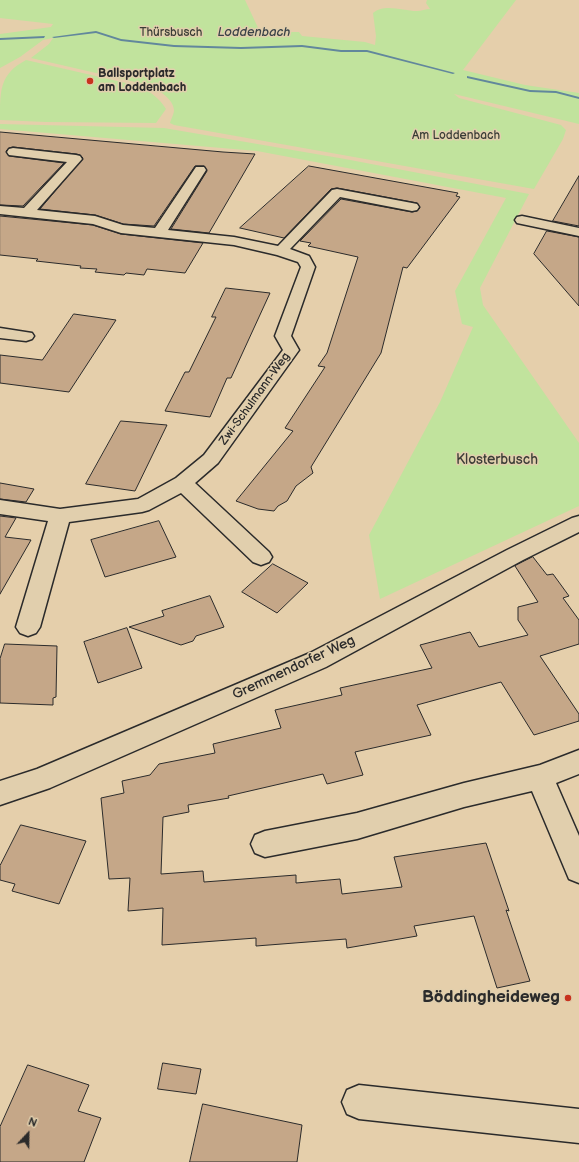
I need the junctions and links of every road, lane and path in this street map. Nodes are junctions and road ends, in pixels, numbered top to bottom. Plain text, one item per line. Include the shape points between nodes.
1 (13, 152) dead end
2 (200, 170) dead end
3 (412, 208) dead end
4 (0, 210) edge
5 (27, 212) junction
6 (522, 220) dead end
7 (579, 232) edge
8 (159, 233) junction
9 (281, 251) junction
10 (0, 333) edge
11 (26, 336) dead end
12 (183, 483) junction
13 (0, 507) edge
14 (60, 516) junction
15 (579, 523) edge
16 (262, 557) dead end
17 (28, 627) dead end
18 (579, 762) edge
19 (540, 777) junction
20 (0, 793) edge
21 (265, 844) dead end
22 (579, 869) edge
23 (359, 1102) dead end
24 (579, 1126) edge

1 - 5 street via 76,159
2 - 8 street
3 - 9 street via 337,193
4 - 5 street, Zwi-Schulmann-Weg
5 - 8 street, Zwi-Schulmann-Weg via 95,220 121,229
6 - 7 street
8 - 9 street, Zwi-Schulmann-Weg via 234,242
9 - 12 street, Zwi-Schulmann-Weg via 304,259 308,267 283,336 292,350 211,459
10 - 11 street
12 - 14 street, Zwi-Schulmann-Weg via 142,505
12 - 16 street
13 - 14 street, Zwi-Schulmann-Weg
14 - 17 street
15 - 20 street, Gremmendorfer Weg via 318,660 40,780
18 - 19 street
19 - 21 street via 464,794 357,826
19 - 22 street
23 - 24 street

